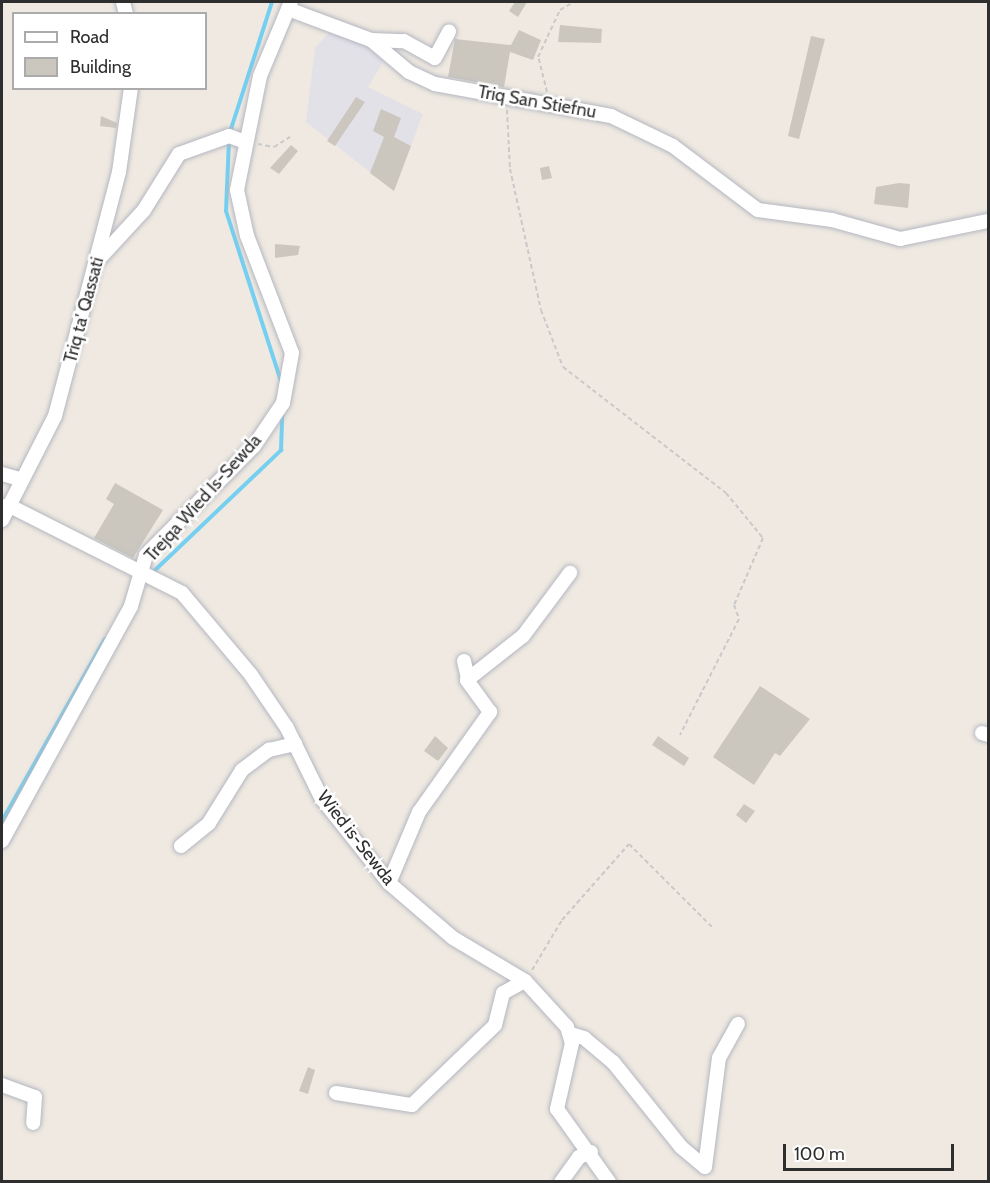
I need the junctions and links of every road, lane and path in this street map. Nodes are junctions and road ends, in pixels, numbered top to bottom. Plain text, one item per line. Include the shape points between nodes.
1 (574, 2) edge
2 (290, 5) edge
3 (449, 32) dead end
4 (371, 40) junction
5 (131, 90) edge
6 (507, 98) junction
7 (550, 103) junction
8 (290, 137) dead end
9 (243, 141) junction
10 (988, 221) edge
11 (99, 259) junction
12 (2, 474) edge
13 (20, 479) junction
14 (8, 505) junction
15 (2, 520) edge
16 (138, 573) junction
17 (570, 573) dead end
18 (464, 661) dead end
19 (468, 679) junction
20 (680, 735) dead end
21 (295, 744) junction
22 (2, 841) edge
23 (181, 846) dead end
24 (389, 883) junction
25 (713, 928) dead end
26 (525, 981) junction
27 (738, 1024) dead end
28 (572, 1034) junction
29 (2, 1085) edge
30 (336, 1093) dead end
31 (33, 1123) dead end
32 (591, 1152) junction
33 (561, 1182) edge
34 (609, 1182) edge

1 - 7 path via 560,10 538,57
2 - 4 street, Triq San Stiefnu
2 - 9 street, Trejqa Wied Is-Sewda via 260,76
3 - 4 street via 435,58 404,41
4 - 6 street, Triq San Stiefnu via 422,79
5 - 11 street, Triq ta' Qassati via 119,172
6 - 7 street, Triq San Stiefnu
6 - 20 path via 510,169 541,310 563,368 726,493 763,538 734,605 739,619
7 - 10 street, Triq San Stiefnu via 596,110 673,146 758,210 832,220 900,240
8 - 9 path via 274,147
9 - 11 street via 229,136 178,154 144,210
9 - 16 street, Trejqa Wied Is-Sewda via 237,168 240,212 287,338 293,370 283,403 254,447 146,555
11 - 13 street, Triq ta' Qassati via 55,416
12 - 13 street
13 - 14 street, Triq ta' Qassati
14 - 15 street, Triq ta' Qassati
14 - 16 street, Wied is-Sewda
16 - 21 street, Wied is-Sewda via 182,593 251,675
16 - 22 street, Trejqa Wied Is-Sewda via 131,606
17 - 19 street via 523,636
18 - 19 street
19 - 24 street via 490,712 419,812
21 - 23 street via 269,750 242,770 209,823
21 - 24 street, Wied is-Sewda via 322,799
24 - 26 street, Wied is-Sewda via 444,931
25 - 26 path via 629,844 562,920
26 - 28 street, Wied is-Sewda
26 - 30 street via 503,993 495,1025 412,1105
27 - 28 street, Wied is-Sewda via 719,1058 705,1167 681,1147 613,1062 584,1038
28 - 32 street via 557,1109
29 - 31 street via 35,1097
32 - 33 street via 579,1157
32 - 34 street

